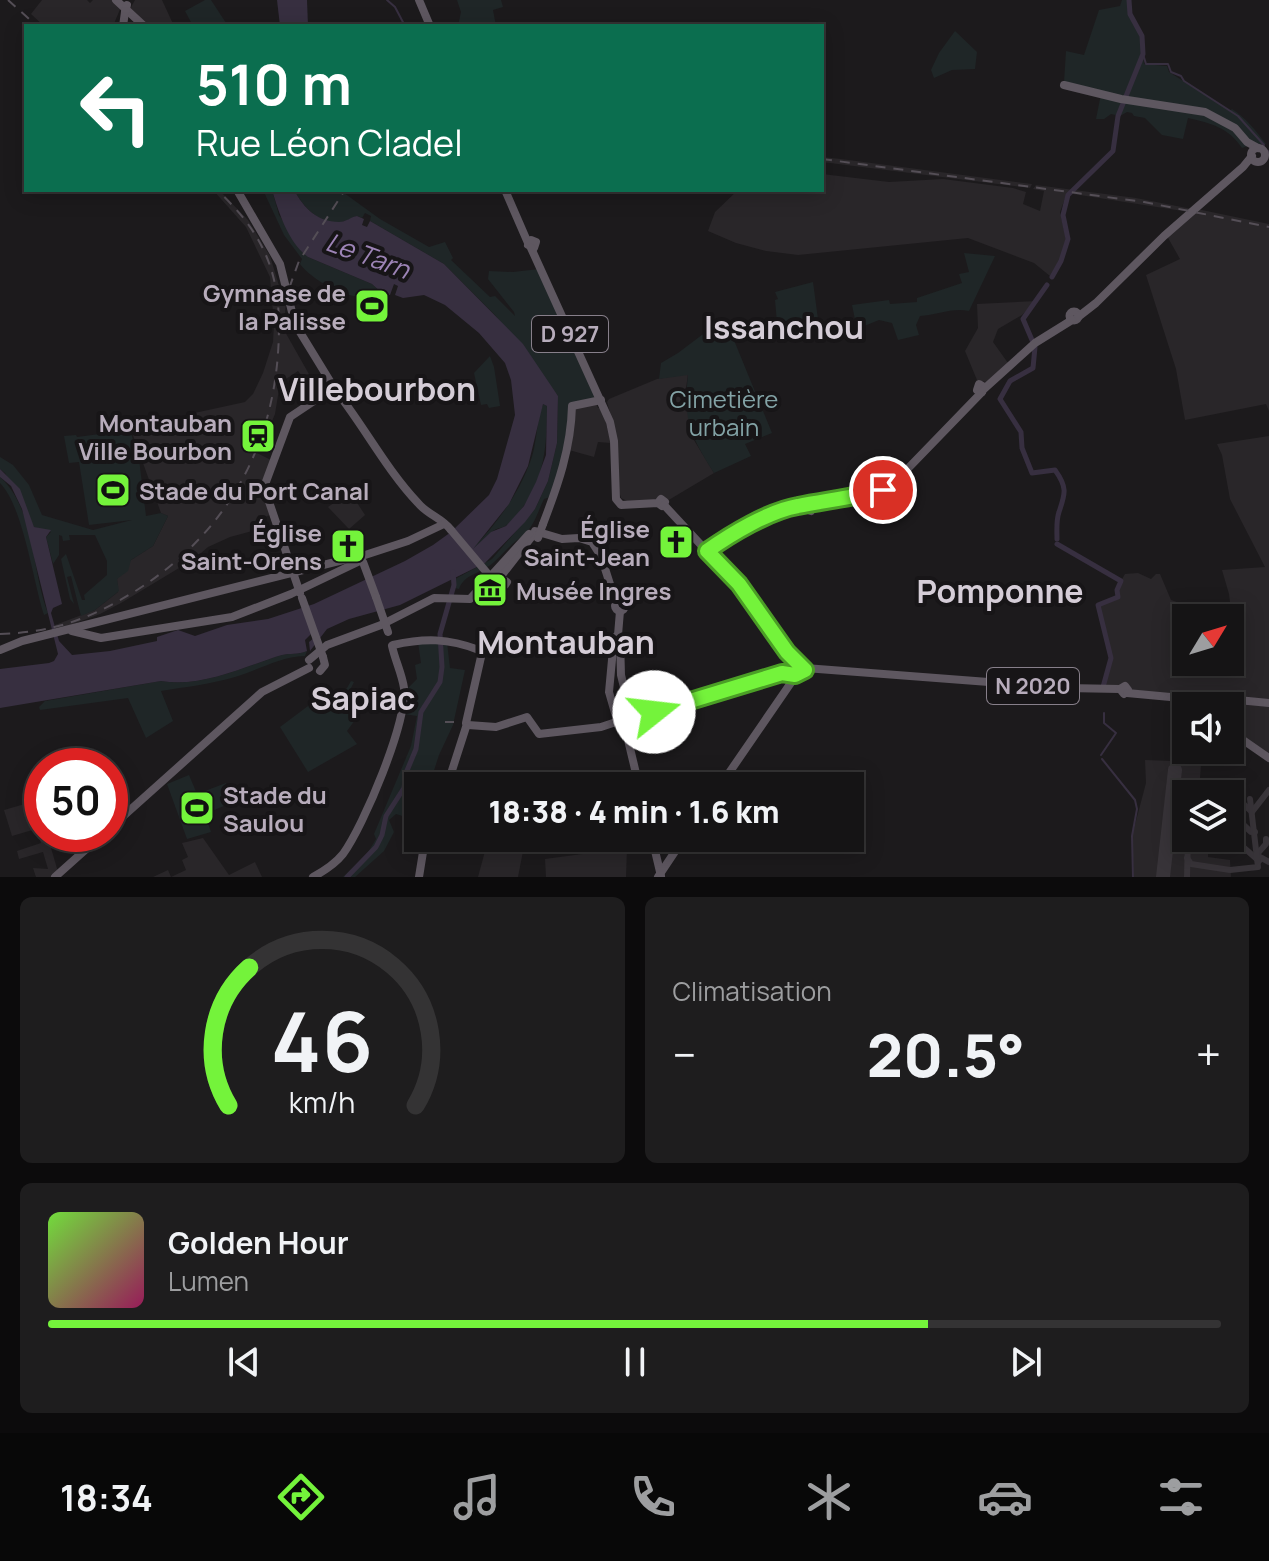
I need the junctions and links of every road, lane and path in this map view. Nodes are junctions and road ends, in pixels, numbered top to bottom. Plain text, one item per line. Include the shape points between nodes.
1 (116, 0) edge
2 (419, 0) edge
3 (142, 24) edge
4 (429, 24) edge
5 (1065, 88) dead end
6 (1262, 155) edge
7 (238, 192) edge
8 (506, 192) edge
9 (331, 387) junction
10 (601, 400) junction
11 (444, 526) junction
12 (534, 535) junction
13 (707, 551) junction
14 (363, 559) junction
15 (348, 563) junction
16 (293, 572) junction
17 (499, 581) junction
18 (297, 594) junction
19 (82, 629) junction
20 (617, 638) junction
21 (392, 645) junction
22 (0, 650) edge
23 (312, 664) junction
24 (794, 668) junction
25 (1172, 697) edge
26 (1244, 701) edge
27 (1269, 703) edge
28 (624, 720) junction
29 (467, 725) junction
30 (1244, 741) edge
31 (1269, 758) edge
32 (452, 772) edge
33 (636, 772) edge
34 (729, 772) edge
35 (128, 812) edge
36 (83, 852) edge
37 (423, 852) edge
38 (655, 852) edge
39 (656, 852) edge
40 (672, 854) joint
41 (657, 856) junction
42 (659, 874) edge
43 (55, 877) edge
44 (313, 877) edge
45 (419, 877) edge

1 - 3 main road
2 - 4 main road
5 - 6 main road via 1205,112 1235,128
6 - 13 main road via 982,390 890,487 801,505 758,521
7 - 9 main road via 273,251 297,328
8 - 10 main road, D 927
9 - 11 main road via 385,463
9 - 16 main road via 290,417 265,492
10 - 12 main road, bridge via 572,406 572,429 553,500
10 - 13 main road via 614,441 622,502 661,504
11 - 14 main road
11 - 17 main road, bridge
12 - 17 main road
12 - 17 main road
12 - 20 main road via 589,540 598,549 619,605
12 - 23 main road via 473,597 433,598 382,625 327,645
13 - 24 main road via 743,590
14 - 15 main road
14 - 21 main road, bridge
15 - 16 main road
15 - 18 main road
16 - 18 main road
16 - 19 main road
18 - 19 main road via 219,620 101,638
18 - 23 main road, bridge
19 - 22 main road
20 - 28 main road
20 - 28 main road via 609,692
21 - 29 main road via 440,639 479,650
21 - 44 main road via 404,686 388,758 344,852
23 - 35 main road via 262,692
24 - 25 main road, N 2020
24 - 28 main road
24 - 34 main road
26 - 27 main road, N 2020
28 - 29 main road via 539,734 527,717 503,726
28 - 33 main road
29 - 32 main road
30 - 31 main road
36 - 43 main road
37 - 45 main road
38 - 42 main road
39 - 41 main road
40 - 41 main road
40 - 42 main road
41 - 42 main road

